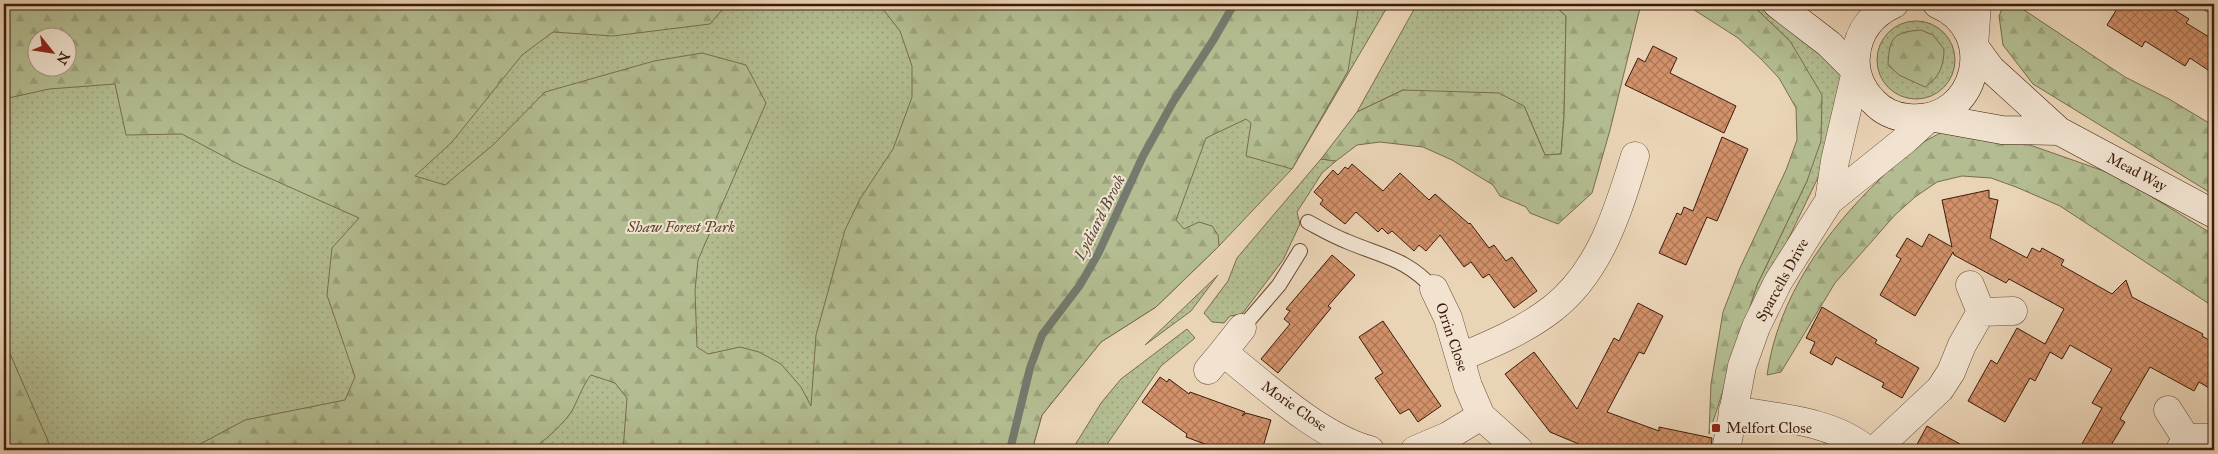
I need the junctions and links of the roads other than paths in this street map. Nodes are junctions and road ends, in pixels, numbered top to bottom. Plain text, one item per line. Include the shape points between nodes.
1 (1777, 4) edge
2 (1894, 4) edge
3 (1936, 4) edge
4 (1977, 4) edge
5 (2209, 4) edge
6 (2214, 6) edge
7 (1974, 46) junction
8 (1856, 71) junction
9 (1930, 117) junction
10 (2059, 130) junction
11 (1635, 156) dead end
12 (1829, 201) junction
13 (2214, 214) edge
14 (1308, 222) dead end
15 (1300, 251) dead end
16 (1970, 285) dead end
17 (1434, 289) joint
18 (2013, 311) dead end
19 (1981, 312) junction
20 (1242, 328) joint
21 (1461, 357) junction
22 (1733, 410) junction
23 (2168, 410) dead end
24 (1481, 416) junction
25 (2192, 442) edge
26 (1370, 450) edge
27 (1415, 450) edge
28 (1519, 450) edge
29 (1726, 450) edge
30 (1867, 450) edge
31 (1875, 450) edge

1 - 8 street via 1829,44
2 - 8 street, Sparcells Drive via 1871,19 1862,32 1857,45
3 - 7 street, Mead Way via 1958,18
4 - 7 street
5 - 6 lane
7 - 9 street via 1972,78 1965,92 1956,104
7 - 10 street, Mead Way via 1996,74
8 - 9 street via 1868,96 1888,112 1902,118
8 - 12 street, Sparcells Drive
9 - 10 street, Mead Way via 2002,130
9 - 12 street, Sparcells Drive
10 - 13 street, Mead Way
11 - 21 street via 1612,225 1593,261 1568,294 1524,327
12 - 22 street, Sparcells Drive via 1768,300 1746,353
14 - 17 lane, Orrin Close via 1346,241 1403,262 1421,274
15 - 20 lane, Morie Close via 1279,285
16 - 19 street
17 - 21 street, Orrin Close
18 - 19 street
19 - 31 street via 1940,389
20 - 26 street, Morie Close via 1215,361 1343,439
21 - 24 street, Orrin Close via 1468,386
22 - 29 street, Sparcells Drive
22 - 30 street via 1825,427 1846,435
23 - 25 street
24 - 27 street via 1448,436
24 - 28 street, Orrin Close

